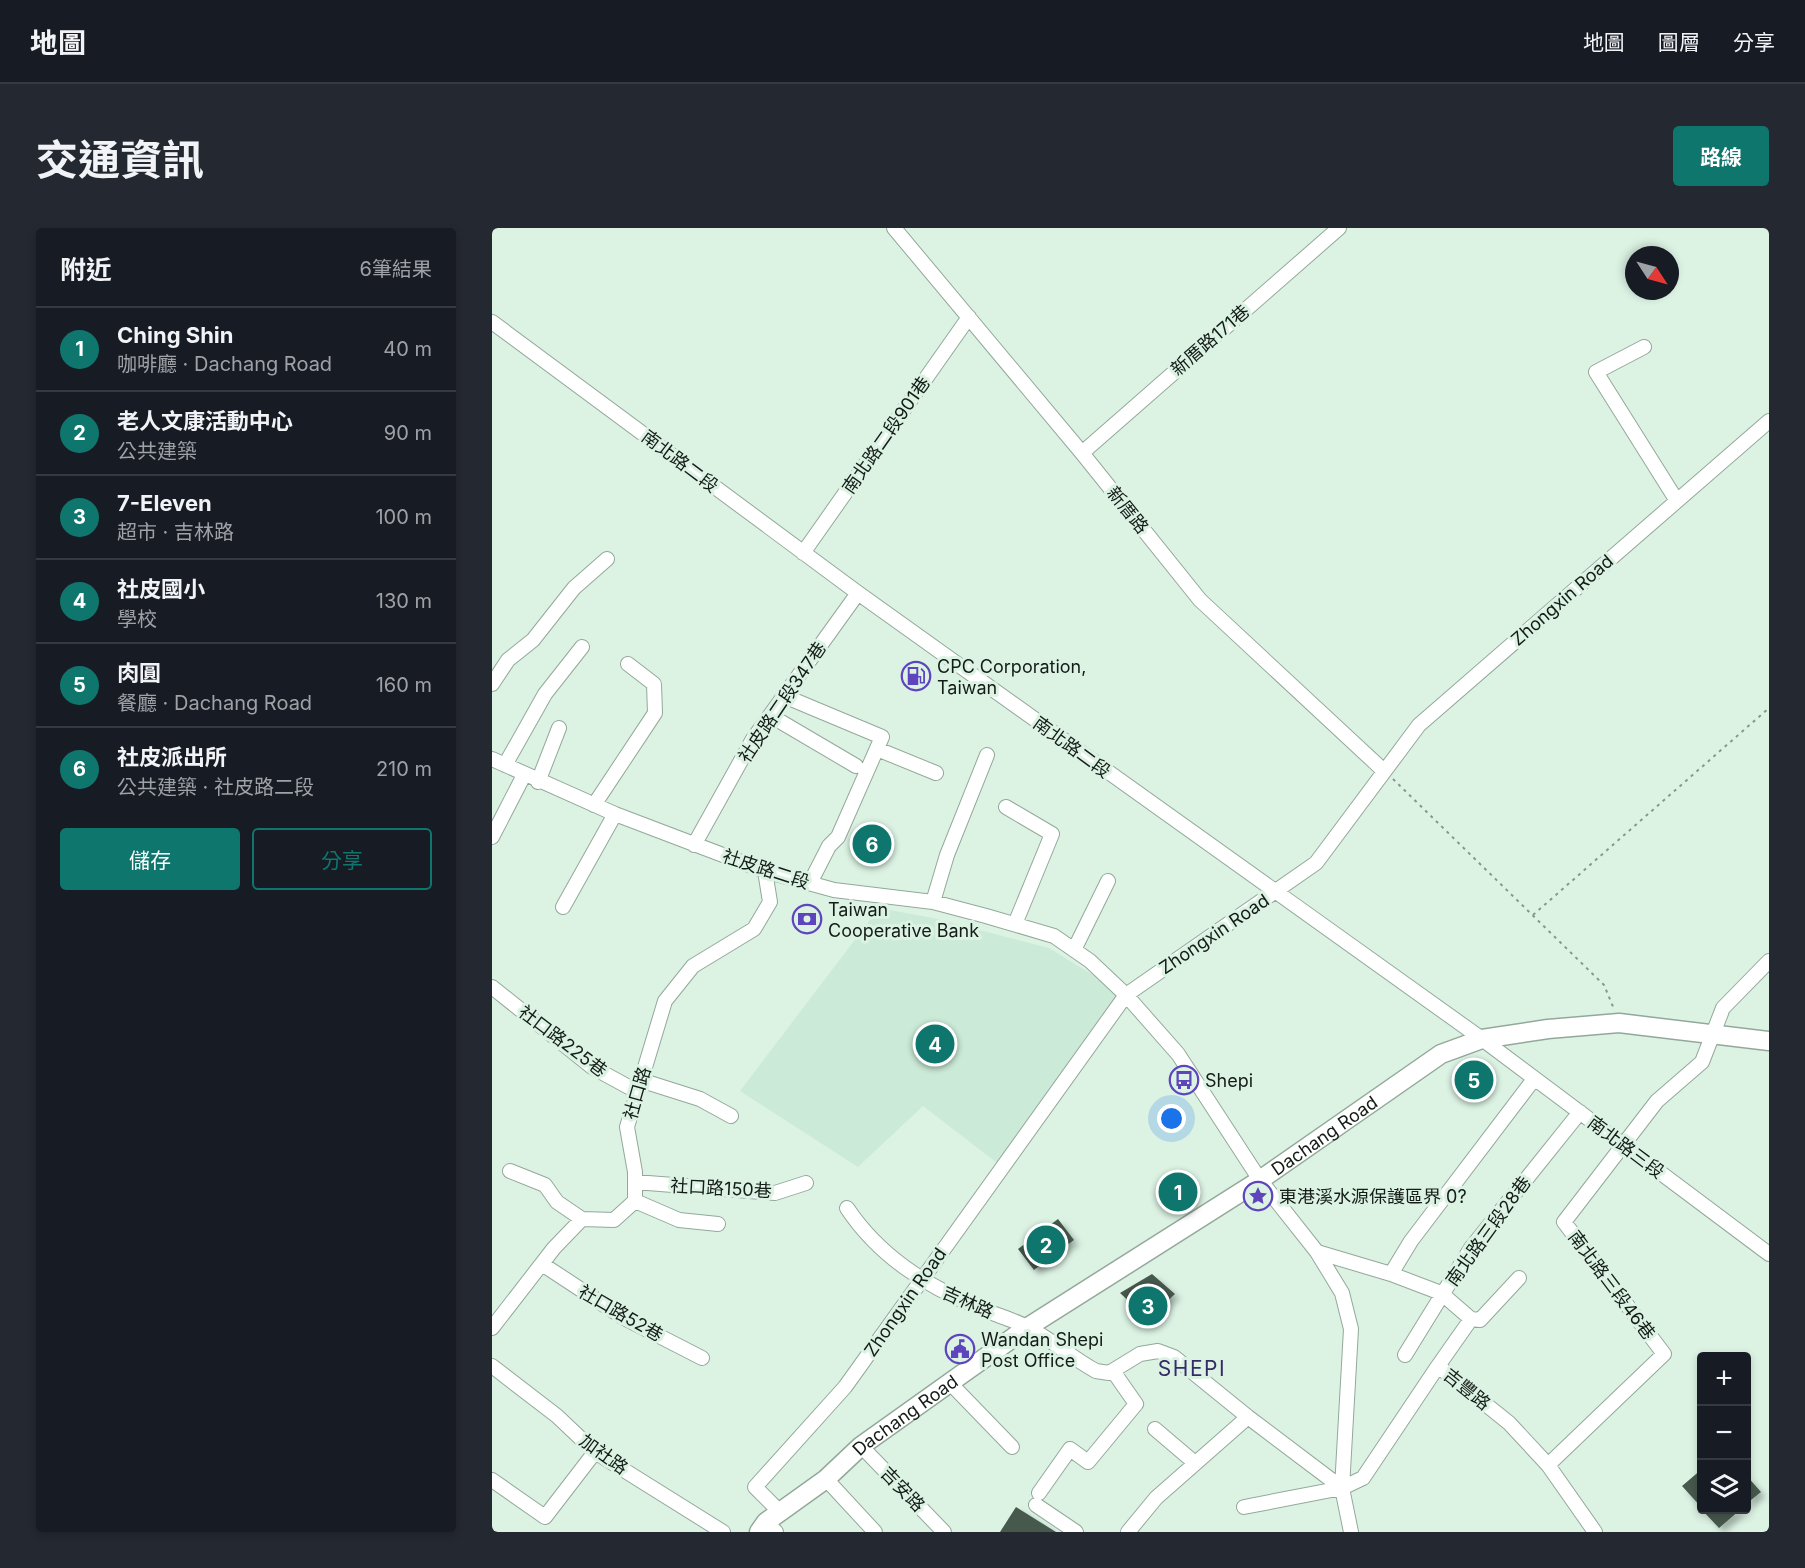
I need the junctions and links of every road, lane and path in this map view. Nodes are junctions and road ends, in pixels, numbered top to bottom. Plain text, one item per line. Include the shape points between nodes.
1 (894, 228) edge
2 (1339, 228) edge
3 (969, 317) junction
4 (492, 322) edge
5 (1644, 347) dead end
6 (1769, 422) edge
7 (1082, 453) junction
8 (1677, 501) junction
9 (803, 553) junction
10 (607, 559) dead end
11 (858, 593) junction
12 (582, 647) dead end
13 (628, 664) dead end
14 (492, 684) edge
15 (784, 696) junction
16 (1769, 708) edge
17 (771, 716) junction
18 (558, 728) dead end
19 (877, 749) junction
20 (987, 755) dead end
21 (498, 762) edge
22 (856, 766) dead end
23 (1384, 771) junction
24 (936, 773) dead end
25 (524, 775) junction
26 (538, 782) junction
27 (594, 805) junction
28 (1006, 807) dead end
29 (615, 814) junction
30 (492, 837) edge
31 (694, 845) junction
32 (765, 870) junction
33 (1108, 881) dead end
34 (810, 883) junction
35 (1275, 893) junction
36 (933, 902) junction
37 (563, 907) dead end
38 (1533, 915) junction
39 (1015, 924) junction
40 (1074, 950) junction
41 (1769, 961) edge
42 (492, 987) edge
43 (1126, 995) junction
44 (1619, 1023) junction
45 (1713, 1033) junction
46 (1482, 1039) junction
47 (1769, 1041) edge
48 (1534, 1078) junction
49 (638, 1086) junction
50 (1580, 1112) junction
51 (730, 1116) dead end
52 (1623, 1145) junction
53 (510, 1171) dead end
54 (1260, 1180) junction
55 (635, 1182) junction
56 (806, 1183) dead end
57 (635, 1201) junction
58 (847, 1208) dead end
59 (582, 1219) junction
60 (718, 1224) dead end
61 (1317, 1252) junction
62 (1769, 1254) edge
63 (542, 1264) junction
64 (1391, 1274) junction
65 (1519, 1278) dead end
66 (921, 1279) junction
67 (1441, 1293) junction
68 (1471, 1319) junction
69 (1028, 1327) junction
70 (492, 1328) edge
71 (1405, 1355) dead end
72 (702, 1358) dead end
73 (492, 1366) edge
74 (1438, 1366) junction
75 (1113, 1371) junction
76 (950, 1383) junction
77 (1248, 1417) junction
78 (1155, 1429) dead end
79 (861, 1446) junction
80 (1012, 1447) dead end
81 (596, 1452) junction
82 (1194, 1463) junction
83 (1548, 1465) junction
84 (826, 1479) junction
85 (492, 1480) edge
86 (1342, 1488) junction
87 (1244, 1508) dead end
88 (545, 1517) junction
89 (770, 1524) edge
90 (548, 1532) edge
91 (723, 1532) edge
92 (875, 1532) edge
93 (944, 1532) edge
94 (1076, 1532) edge
95 (1128, 1532) edge
96 (1351, 1532) edge
97 (1594, 1532) edge

1 - 3 street, 新厝路
2 - 7 street, 新厝路171巷
3 - 7 street, 新厝路
3 - 9 street, 南北路二段901巷
4 - 9 street, 南北路二段
5 - 8 street via 1596,372
6 - 8 street, Zhongxin Road
7 - 23 street, 新厝路 via 1200,600
8 - 23 street, Zhongxin Road via 1419,725
9 - 11 street, 南北路二段
10 - 14 street via 574,588 533,640 508,660
11 - 15 street, 社皮路二段347巷
11 - 35 street, 南北路二段
12 - 21 street
13 - 27 street via 654,684 655,713
15 - 17 street, 社皮路二段347巷
15 - 19 street via 882,737
16 - 38 path
17 - 22 street
17 - 31 street, 社皮路二段347巷 via 753,739
18 - 26 street
19 - 24 street
19 - 34 street via 838,837 829,846
20 - 36 street via 947,855
21 - 25 street, 社皮路二段
23 - 35 street, Zhongxin Road via 1316,863
23 - 38 path
25 - 26 street, 社皮路二段
25 - 30 street
26 - 27 street, 社皮路二段
27 - 29 street, 社皮路二段
28 - 39 street via 1052,834
29 - 31 street, 社皮路二段
29 - 37 street
31 - 32 street, 社皮路二段
32 - 34 street, 社皮路二段
32 - 49 street, 社口路 via 770,902 754,929 693,966 665,1001
33 - 40 street
34 - 36 street, 社皮路二段 via 834,890
35 - 43 street, Zhongxin Road
35 - 46 street, 南北路二段
36 - 39 street, 社皮路二段
38 - 44 path via 1604,985
39 - 40 street, 社皮路二段 via 1054,936
40 - 43 street, 社皮路二段
41 - 45 street via 1723,1008
42 - 49 street, 社口路225巷 via 592,1067
43 - 54 street, 社皮路二段 via 1178,1054
43 - 66 street, Zhongxin Road
44 - 45 main road, Dachang Road
44 - 46 main road, Dachang Road
45 - 47 main road, Dachang Road
45 - 52 street via 1701,1062 1657,1101
46 - 48 street, 南北路三段
46 - 54 main road, Dachang Road via 1441,1054
48 - 50 street, 南北路三段
48 - 64 street via 1411,1241
49 - 51 street, 社口路225巷 via 700,1099
49 - 55 street, 社口路 via 627,1127
50 - 52 street, 南北路三段
50 - 67 street, 南北路三段28巷 via 1471,1248 1449,1287
52 - 62 street, 南北路三段
52 - 83 street, 南北路三段46巷 via 1564,1222 1664,1354
53 - 59 street via 544,1185 557,1202
54 - 61 street, 社皮路二段
54 - 69 main road, Dachang Road
55 - 56 street, 社口路150巷 via 774,1194
55 - 57 street, 社口路
57 - 59 street via 614,1220
57 - 60 street via 679,1220
58 - 66 street, 吉林路 via 883,1252
59 - 63 street
61 - 64 street
61 - 86 street, 社皮路二段 via 1342,1293 1351,1329
63 - 70 street
63 - 72 street, 社口路52巷 via 624,1318
64 - 67 street
65 - 68 street via 1480,1320
66 - 69 street, 吉林路
66 - 89 street, Zhongxin Road via 845,1387 755,1487
67 - 68 street
67 - 71 street, 南北路三段28巷
68 - 74 street, 吉豐路
69 - 75 street, 吉林路 via 1096,1371
69 - 76 main road, Dachang Road
73 - 81 street, 加社路
74 - 83 street, 吉豐路 via 1509,1423
74 - 86 street via 1363,1478
75 - 77 street via 1140,1354 1158,1351 1174,1357
75 - 94 street via 1136,1404 1088,1462 1070,1449 1038,1499
76 - 79 main road, Dachang Road
76 - 80 street
77 - 82 street
77 - 86 street
78 - 82 street
79 - 84 main road, Dachang Road
79 - 93 street, 吉安路
81 - 88 street
81 - 91 street, 加社路
82 - 95 street via 1156,1498
83 - 97 street, 吉豐路
84 - 89 main road, Dachang Road
84 - 92 street
85 - 88 street
86 - 87 street
86 - 96 street, 社皮路二段
88 - 90 street

